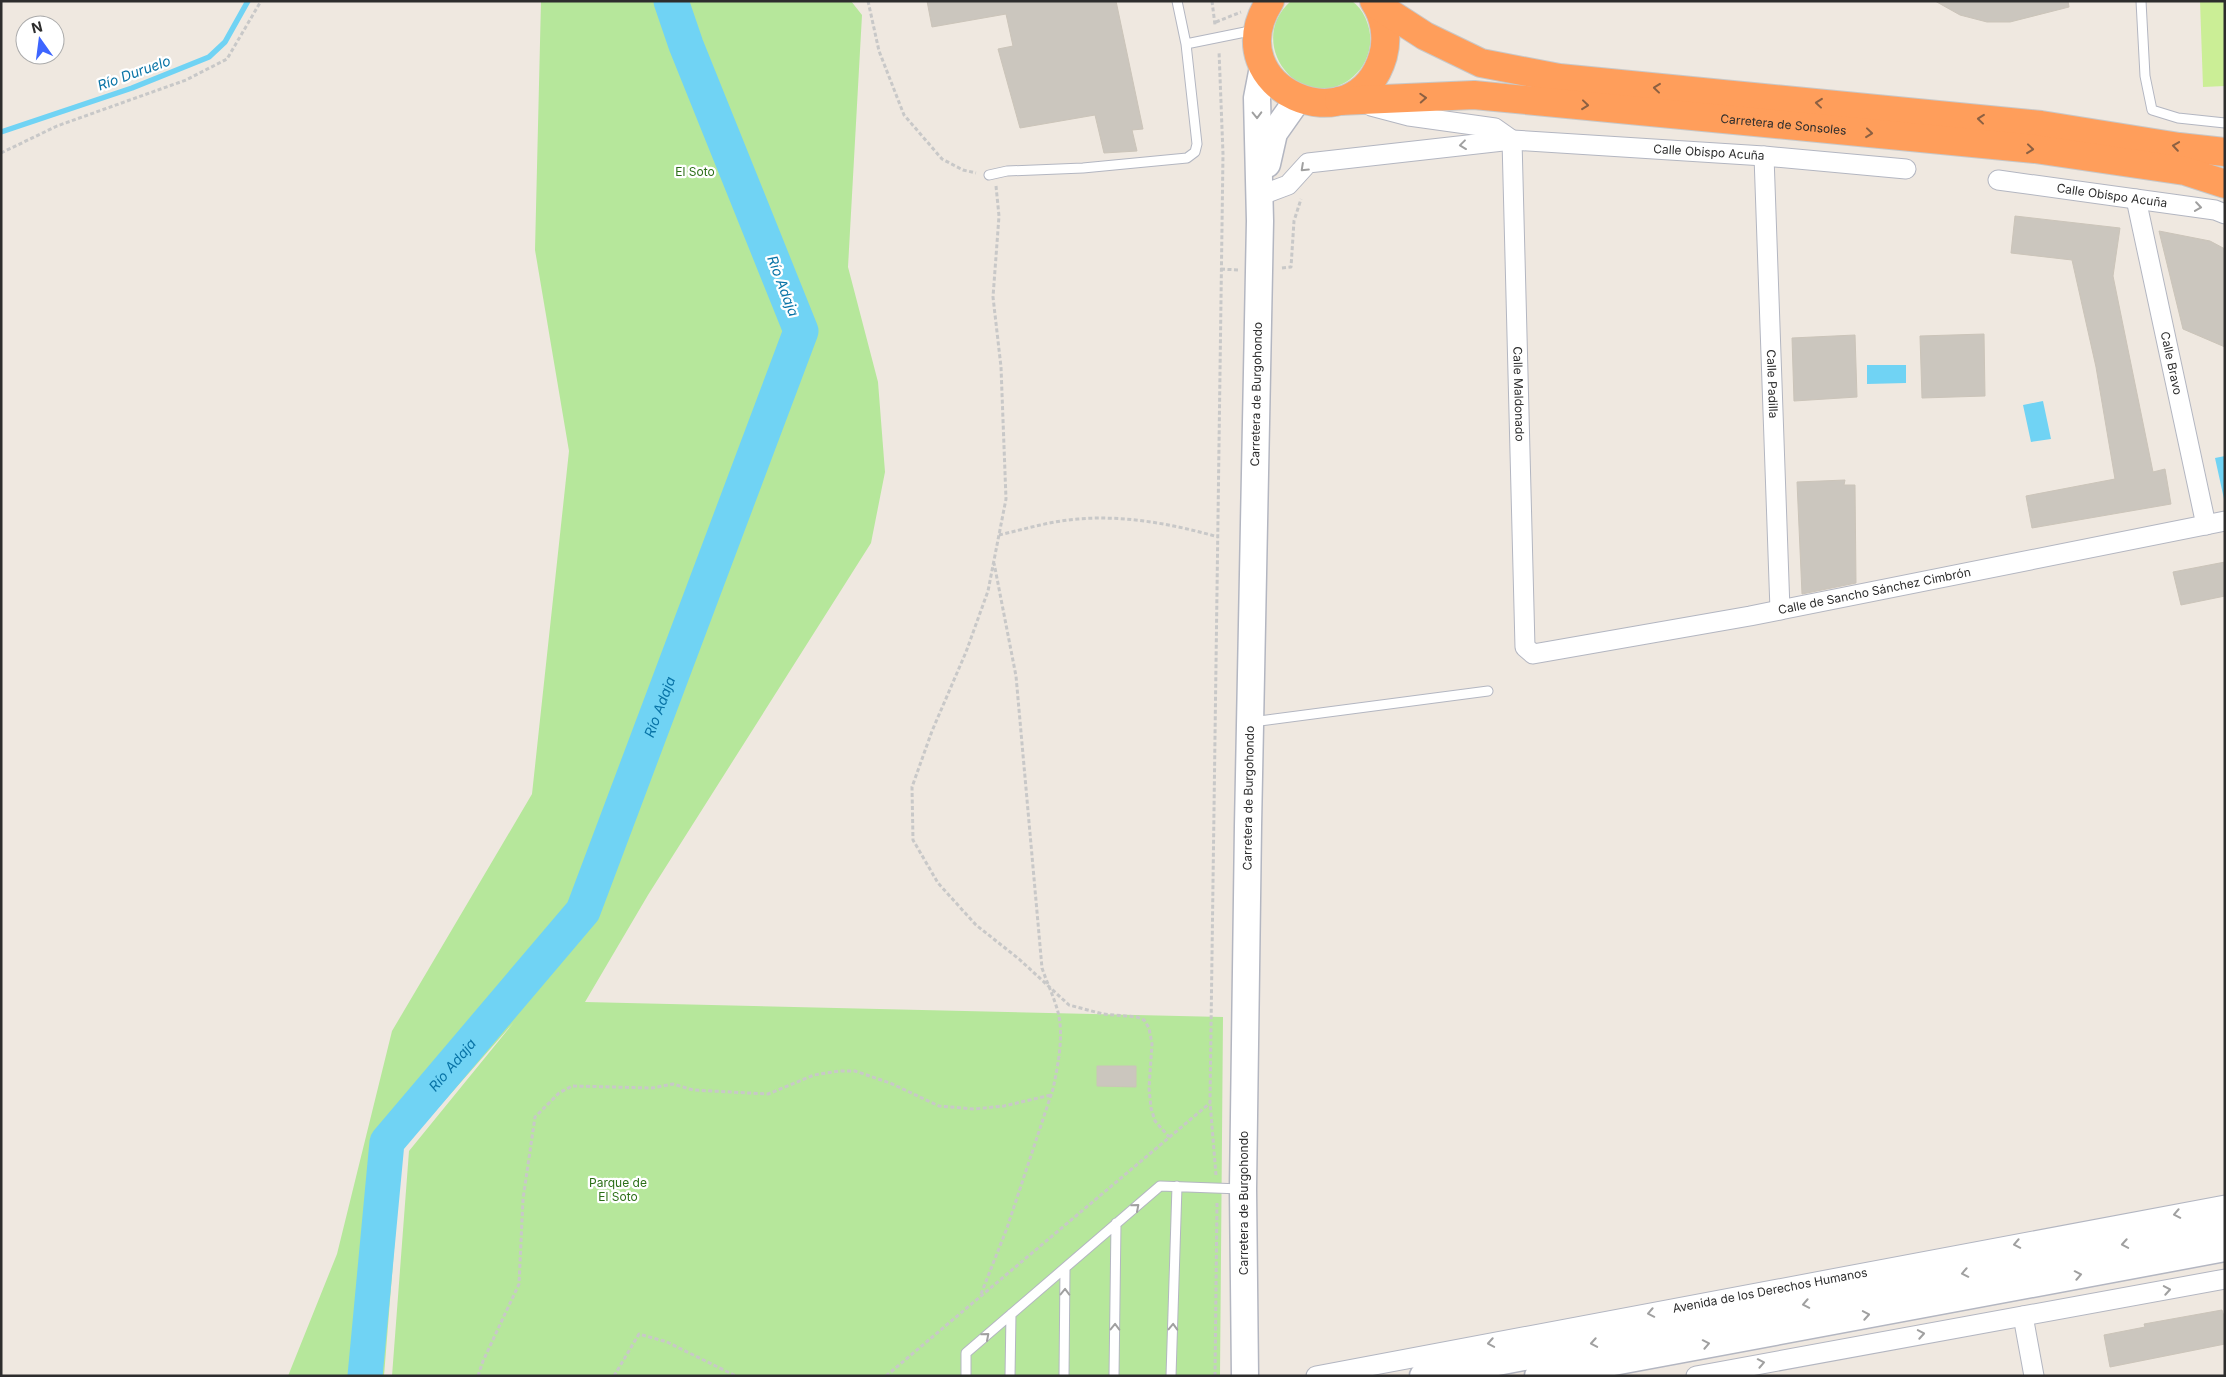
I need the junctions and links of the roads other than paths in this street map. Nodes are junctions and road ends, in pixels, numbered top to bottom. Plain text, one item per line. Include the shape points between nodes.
1 (1177, 1) edge
2 (2141, 1) edge
3 (1375, 3) edge
4 (1257, 13) edge
5 (1186, 44) junction
6 (1263, 67) junction
7 (1298, 99) junction
8 (1345, 101) junction
9 (2225, 123) edge
10 (1512, 140) junction
11 (2225, 152) edge
12 (1764, 156) junction
13 (1906, 169) dead end
14 (989, 176) road end
15 (1998, 180) dead end
16 (2225, 184) edge
17 (1264, 194) junction
18 (2136, 199) junction
19 (2225, 214) edge
20 (1260, 221) junction
21 (2225, 521) edge
22 (2206, 526) junction
23 (1780, 610) junction
24 (1525, 647) joint
25 (1488, 691) dead end
26 (1250, 722) junction
27 (1177, 1186) junction
28 (1243, 1189) junction
29 (2225, 1205) edge
30 (1116, 1223) junction
31 (2225, 1226) edge
32 (2225, 1248) edge
33 (1065, 1268) junction
34 (2225, 1279) edge
35 (1011, 1314) junction
36 (2023, 1316) junction
37 (966, 1376) edge
38 (1010, 1376) edge
39 (1064, 1376) edge
40 (1114, 1376) edge
41 (1171, 1376) edge
42 (1245, 1376) edge
43 (1316, 1376) edge
44 (1423, 1376) edge
45 (1538, 1376) edge
46 (1696, 1376) edge
47 (2034, 1376) edge

1 - 5 lane
2 - 9 lane via 2145,76 2152,110 2178,118
3 - 8 highway via 1385,25 1386,46 1380,67 1368,84
11 -> 3 highway, Carretera de Sonsoles via 2041,125 1559,78 1481,63 1425,36
4 - 5 lane via 1216,38
4 - 6 highway via 1258,49
5 - 14 lane via 1197,144 1195,152 1187,158 1007,171
6 - 7 highway via 1284,92
6 -> 20 main road, Carretera de Burgohondo via 1257,98
7 - 8 highway, Carretera de Sonsoles via 1319,103
7 - 17 main road, Carretera de Burgohondo via 1274,133
8 - 10 street, Calle Obispo Acuña via 1409,116 1495,128
8 -> 16 highway, Carretera de Sonsoles via 1474,95 2035,149 2185,171
10 - 12 street, Calle Obispo Acuña
10 -> 17 street, Calle Obispo Acuña via 1308,163 1288,185
10 - 24 street, Calle Maldonado
12 - 13 street, Calle Obispo Acuña
12 - 23 street, Calle Padilla
15 - 18 street, Calle Obispo Acuña
17 - 20 main road, Carretera de Burgohondo
18 -> 19 street, Calle Obispo Acuña
18 - 22 street, Calle Bravo
20 - 26 main road, Carretera de Burgohondo
21 - 22 street, Calle de Sancho Sánchez Cimbrón
22 - 23 street, Calle de Sancho Sánchez Cimbrón
23 - 24 street, Calle de Sancho Sánchez Cimbrón via 1533,654
25 - 26 lane
26 - 28 main road, Carretera de Burgohondo
27 - 28 lane
30 -> 27 lane via 1160,1186
41 -> 27 lane
28 - 42 main road, Carretera de Burgohondo
29 -> 43 street, Avenida de los Derechos Humanos
30 - 33 lane
40 -> 30 lane
31 -> 44 main road, Avenida de los Derechos Humanos
45 -> 32 main road
33 - 35 lane
39 -> 33 lane
36 -> 34 street
37 -> 35 lane via 966,1353
35 - 38 lane
46 -> 36 street
36 - 47 street

